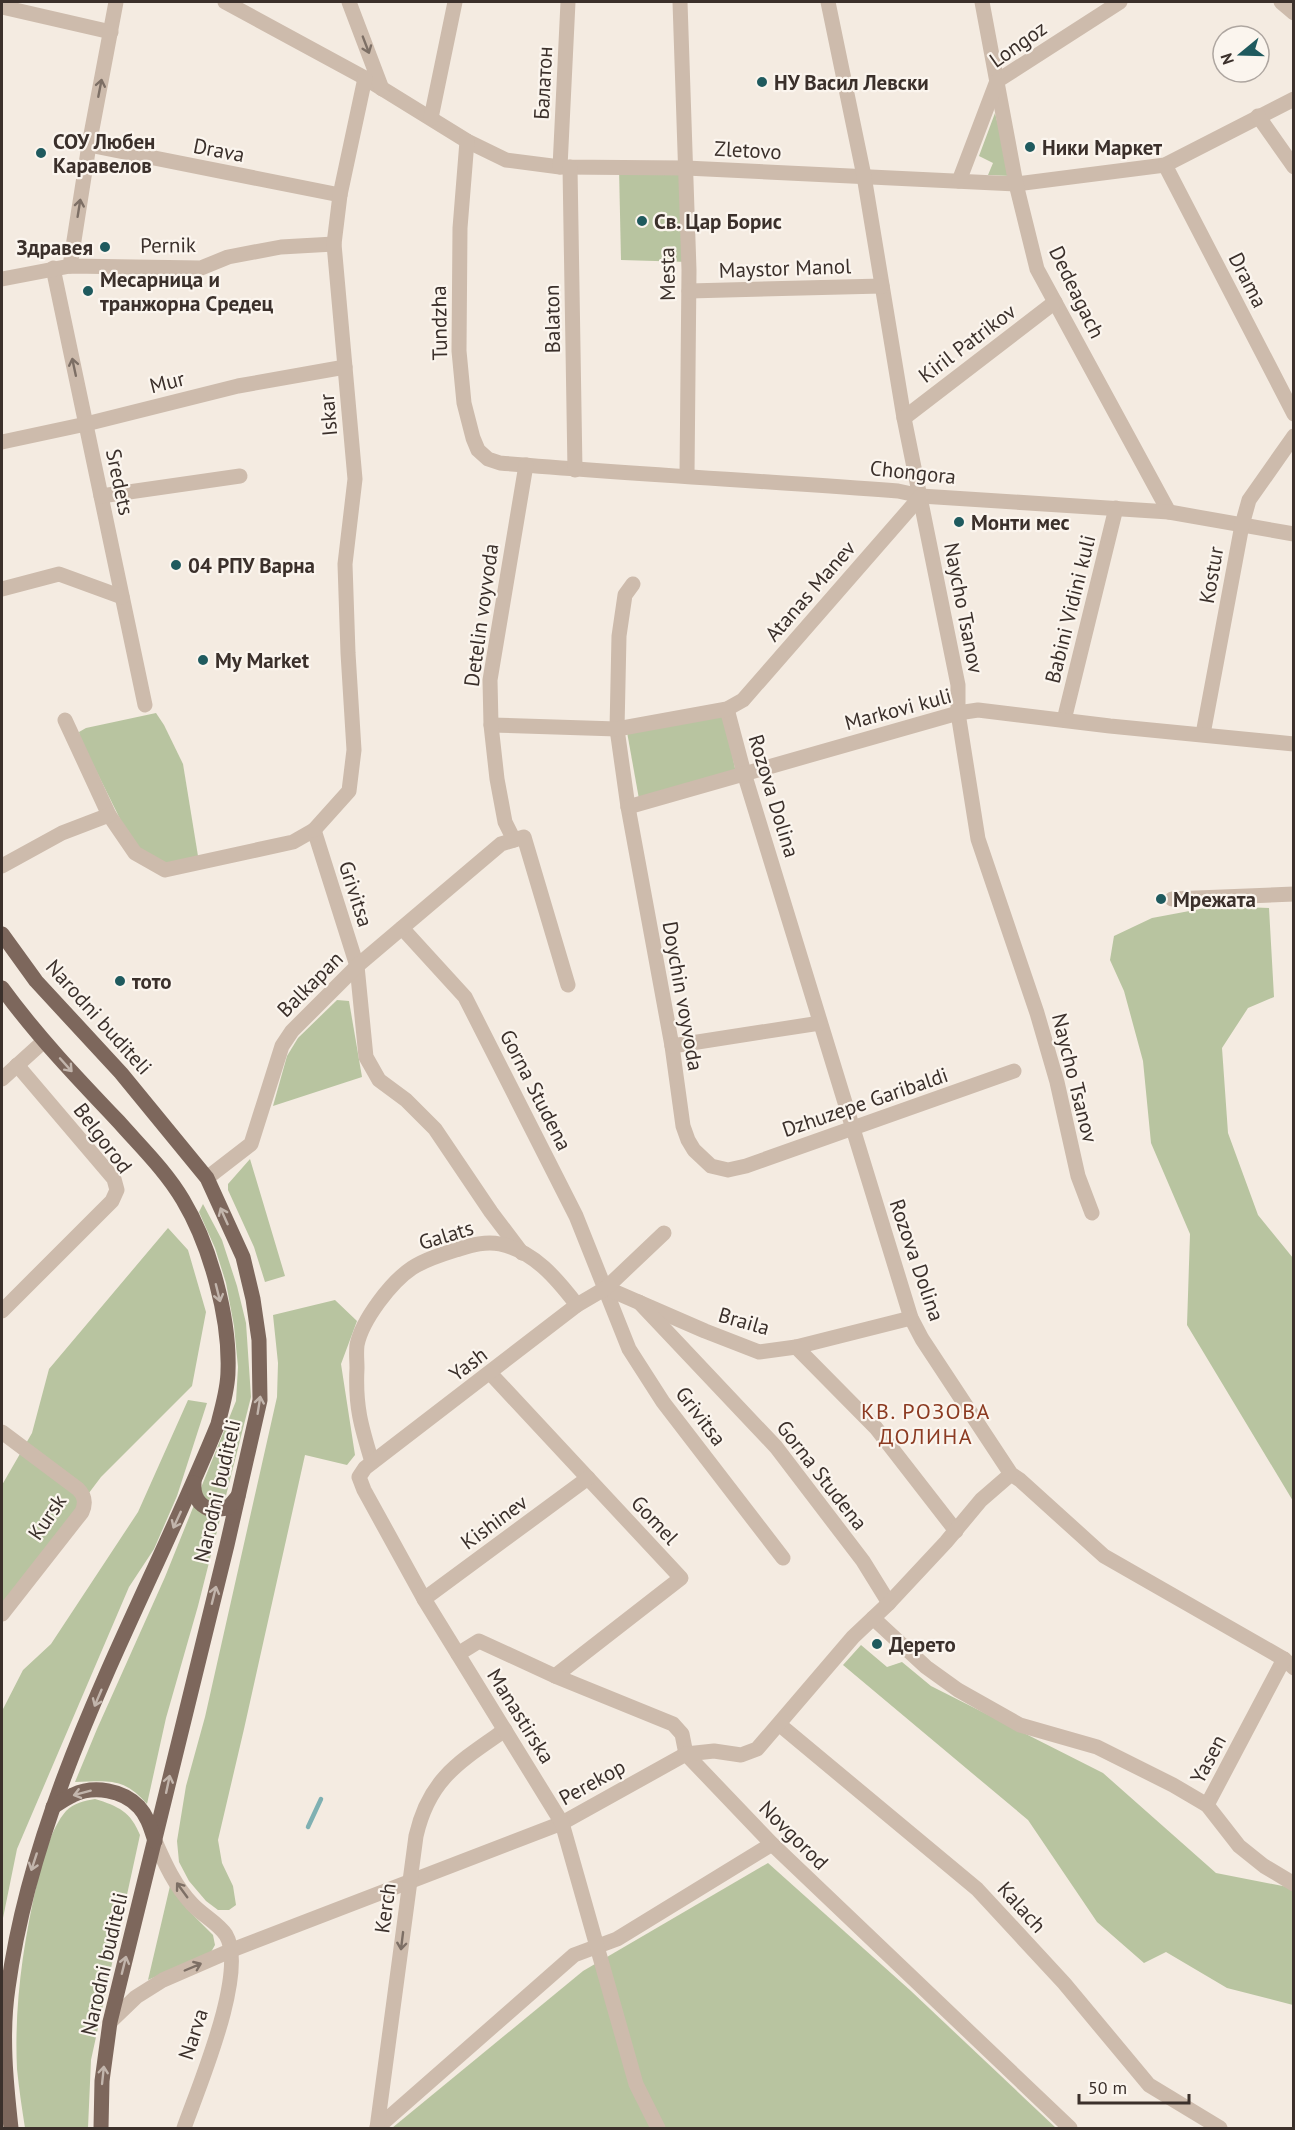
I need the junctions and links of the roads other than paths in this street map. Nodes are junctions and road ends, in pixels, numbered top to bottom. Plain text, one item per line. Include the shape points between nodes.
1 (116, 2) edge
2 (225, 2) edge
3 (349, 2) edge
4 (455, 2) edge
5 (568, 2) edge
6 (680, 2) edge
7 (828, 2) edge
8 (982, 2) edge
9 (1120, 2) edge
10 (1281, 2) edge
11 (2, 7) edge
12 (1293, 13) edge
13 (111, 32) junction
14 (365, 78) junction
15 (997, 81) junction
16 (382, 89) junction
17 (1293, 99) edge
18 (1258, 116) junction
19 (431, 118) junction
20 (467, 141) junction
21 (89, 145) junction
22 (1165, 165) junction
23 (565, 167) junction
24 (1293, 167) edge
25 (686, 168) junction
26 (864, 177) junction
27 (958, 181) junction
28 (1016, 184) junction
29 (340, 195) junction
30 (334, 244) junction
31 (70, 266) junction
32 (53, 268) junction
33 (2, 279) edge
34 (882, 286) junction
35 (689, 291) junction
36 (1055, 302) junction
37 (345, 367) junction
38 (1293, 414) edge
39 (904, 418) junction
40 (86, 424) junction
41 (1293, 436) edge
42 (2, 442) edge
43 (526, 465) junction
44 (575, 470) junction
45 (687, 475) junction
46 (240, 476) dead end
47 (101, 496) junction
48 (921, 496) junction
49 (1116, 508) junction
50 (1169, 512) junction
51 (1242, 525) junction
52 (1293, 534) edge
53 (633, 584) dead end
54 (2, 589) edge
55 (122, 597) junction
56 (145, 705) dead end
57 (727, 709) junction
58 (958, 713) junction
59 (65, 720) dead end
60 (1064, 720) junction
61 (491, 725) junction
62 (617, 729) junction
63 (1203, 734) junction
64 (1293, 744) edge
65 (744, 773) junction
66 (628, 807) junction
67 (109, 815) junction
68 (314, 830) junction
69 (519, 838) junction
70 (2, 866) edge
71 (1293, 894) edge
72 (1172, 899) dead end
73 (402, 928) junction
74 (2, 934) edge
75 (357, 966) junction
76 (568, 985) dead end
77 (2, 988) edge
78 (820, 1023) junction
79 (44, 1041) junction
80 (672, 1046) junction
81 (17, 1065) junction
82 (1014, 1071) dead end
83 (2, 1079) edge
84 (853, 1129) junction
85 (728, 1170) joint
86 (207, 1178) junction
87 (1092, 1213) dead end
88 (664, 1233) dead end
89 (522, 1254) junction
90 (606, 1288) junction
91 (639, 1302) junction
92 (577, 1305) junction
93 (2, 1311) edge
94 (911, 1318) junction
95 (796, 1347) junction
96 (490, 1373) junction
97 (2, 1432) edge
98 (372, 1462) junction
99 (1011, 1474) junction
100 (359, 1477) joint
101 (588, 1478) junction
102 (194, 1483) junction
103 (238, 1496) junction
104 (957, 1531) junction
105 (783, 1558) dead end
106 (424, 1599) junction
107 (889, 1604) junction
108 (2, 1614) edge
109 (873, 1618) junction
110 (458, 1654) junction
111 (1289, 1664) edge
112 (555, 1676) junction
113 (780, 1725) junction
114 (505, 1730) junction
115 (686, 1754) junction
116 (1207, 1804) junction
117 (52, 1807) junction
118 (562, 1823) junction
119 (155, 1841) junction
120 (771, 1844) junction
121 (410, 1883) junction
122 (1293, 1884) edge
123 (597, 1946) junction
124 (232, 1950) junction
125 (110, 2022) junction
126 (11, 2127) edge
127 (101, 2128) edge
128 (184, 2128) edge
129 (377, 2128) edge
130 (657, 2128) edge
131 (1070, 2128) edge
132 (1220, 2128) edge

1 - 13 street
2 - 14 street, Zletovo
3 -> 16 street
4 - 19 street
5 - 23 street, Балатон
6 - 25 street, Mesta
7 - 26 street, Naycho Tsanov
8 - 15 street, Dedeagach
9 - 15 street, Longoz
10 - 12 street
11 - 13 street
21 -> 13 street
14 - 16 street, Zletovo
14 - 29 street, Iskar
15 - 27 street, Longoz
15 - 28 street, Dedeagach
16 - 19 street, Zletovo
17 - 18 street, Zletovo
18 - 22 street, Zletovo
18 - 24 street
19 - 20 street, Zletovo
20 - 23 street, Zletovo via 506,160
20 - 43 street, Tundzha via 460,228 459,351 464,404 478,450 500,463
21 - 29 street, Drava
31 -> 21 street
22 - 28 street, Zletovo
22 - 38 street, Drama
23 - 25 street, Zletovo
23 - 44 street, Balaton
25 - 26 street, Zletovo
25 - 35 street, Mesta
26 - 27 street, Zletovo
26 - 34 street, Naycho Tsanov
27 - 28 street, Zletovo
28 - 36 street, Dedeagach via 1037,269
29 - 30 street, Iskar
30 - 31 street, Pernik via 281,247 201,268
30 - 37 street, Iskar
31 - 32 street, Pernik
32 - 33 street, Pernik
40 -> 32 street, Sredets
34 - 35 street, Maystor Manol
34 - 39 street, Naycho Tsanov
35 - 45 street, Mesta
36 - 39 street, Kiril Patrikov
36 - 50 street, Dedeagach
37 - 40 street, Mur via 238,386
37 - 68 street, Iskar via 355,479 345,564 354,750 349,791
39 - 48 street, Naycho Tsanov
40 - 42 street, Mur
40 - 47 street, Sredets
41 - 51 street, Kostur via 1248,500
43 - 44 street, Chongora
43 - 61 street, Detelin voyvoda via 493,653
44 - 45 street, Chongora
45 - 48 street, Chongora
46 - 47 street
47 - 55 street, Sredets
48 - 49 street, Chongora
48 - 57 street, Atanas Manev via 743,700
48 - 58 street, Naycho Tsanov via 958,685
49 - 50 street, Chongora
49 - 60 street, Babini Vidini kuli
50 - 51 street, Chongora
51 - 52 street, Chongora
51 - 63 street, Kostur
53 - 62 street via 625,595 619,636
54 - 55 street via 59,574
55 - 56 street, Sredets
57 - 62 street
57 - 65 street, Rozova Dolina
58 - 60 street, Markovi kuli via 978,710
58 - 65 street, Markovi kuli
58 - 87 street, Naycho Tsanov via 978,839 1037,1013 1078,1176
59 - 67 street
60 - 63 street, Markovi kuli
61 - 62 street
61 - 69 street, Detelin voyvoda via 505,822
62 - 66 street
63 - 64 street, Markovi kuli
65 - 66 street, Markovi kuli
65 - 78 street, Rozova Dolina
66 - 80 street, Doychin voyvoda
67 - 68 street via 135,853 165,870 293,842
67 - 70 street via 62,833
68 - 75 street, Grivitsa
69 - 73 street, Balkapan via 501,844
69 - 76 street, Detelin voyvoda
71 - 72 street
73 - 75 street, Balkapan
73 - 90 street, Gorna Studena via 465,997 576,1216
74 - 86 main road, Narodni buditeli via 36,981 121,1073
75 - 86 street, Balkapan via 292,1031 282,1046 250,1144
75 - 89 street, Grivitsa via 366,1057 379,1080 435,1129
77 - 79 main road, Narodni buditeli
78 - 80 street
78 - 84 street, Rozova Dolina
79 - 81 street
79 -> 102 main road, Narodni buditeli via 162,1170 184,1200 205,1247 224,1315 228,1372 218,1424
80 - 85 street, Doychin voyvoda via 688,1140 711,1166
81 - 83 street
81 - 93 street, Belgorod via 114,1179 117,1190 112,1201
82 - 84 street, Dzhuzepe Garibaldi
84 - 85 street, Dzhuzepe Garibaldi
84 - 94 street, Rozova Dolina
103 -> 86 main road, Narodni buditeli via 260,1400 259,1340 243,1257
88 - 90 street, Yash
89 - 92 street, Galats via 546,1268
89 - 98 street, Galats via 499,1244 476,1244 447,1253 411,1269 381,1300 357,1345 356,1398
90 - 91 street, Braila
90 - 92 street, Yash
90 - 105 street, Grivitsa via 629,1349 652,1386
91 - 95 street, Braila via 759,1352
91 - 107 street, Gorna Studena via 777,1447 863,1561
92 - 96 street, Yash
94 - 95 street, Braila
94 - 99 street, Rozova Dolina
95 - 104 street via 876,1428
96 - 98 street, Yash
96 - 101 street, Gomel
97 - 108 street, Kursk via 78,1489 84,1502 81,1512
98 - 100 street, Yash
99 - 104 street, Perekop via 981,1500
99 - 111 street, Rozova Dolina via 1104,1556
100 - 106 street, Manastirska
101 - 106 street, Kishinev
101 - 112 street, Gomel via 681,1578
102 - 103 main road via 198,1502 211,1510 228,1508
102 -> 117 main road, Narodni buditeli
119 -> 103 main road, Narodni buditeli
104 - 107 street, Perekop
106 - 110 street, Manastirska
107 - 109 street, Perekop
109 - 113 street, Perekop via 827,1666
109 - 116 street via 926,1667 1020,1725 1097,1747
110 - 112 street, Novgorod via 479,1641
110 - 114 street, Manastirska
111 - 116 street, Yasen
112 - 115 street, Novgorod via 673,1724 682,1734
113 - 115 street, Perekop via 757,1749 741,1755 714,1751
113 - 132 street, Kalach via 977,1888 1064,1983 1149,2085
114 - 118 street, Manastirska
114 - 121 street, Kerch via 452,1769 430,1797 421,1813
115 - 118 street, Perekop
115 - 120 street, Novgorod
116 - 122 street, Yasen via 1239,1846
119 -> 117 main road via 138,1806 114,1792 86,1791
117 -> 126 main road, Narodni buditeli via 31,1871 7,1990 6,2076
118 - 121 street, Perekop
118 - 123 street, Manastirska
124 -> 119 street via 225,1934 192,1904 168,1871
125 -> 119 main road, Narodni buditeli
120 - 123 street via 617,1939
120 - 131 street, Novgorod
121 - 124 street, Perekop
121 -> 129 street, Kerch
123 - 129 street via 574,1955
123 - 130 street, Manastirska via 636,2084
125 -> 124 street, Perekop via 136,1997 163,1980
124 - 128 street, Narva via 221,2020
127 -> 125 main road, Narodni buditeli

